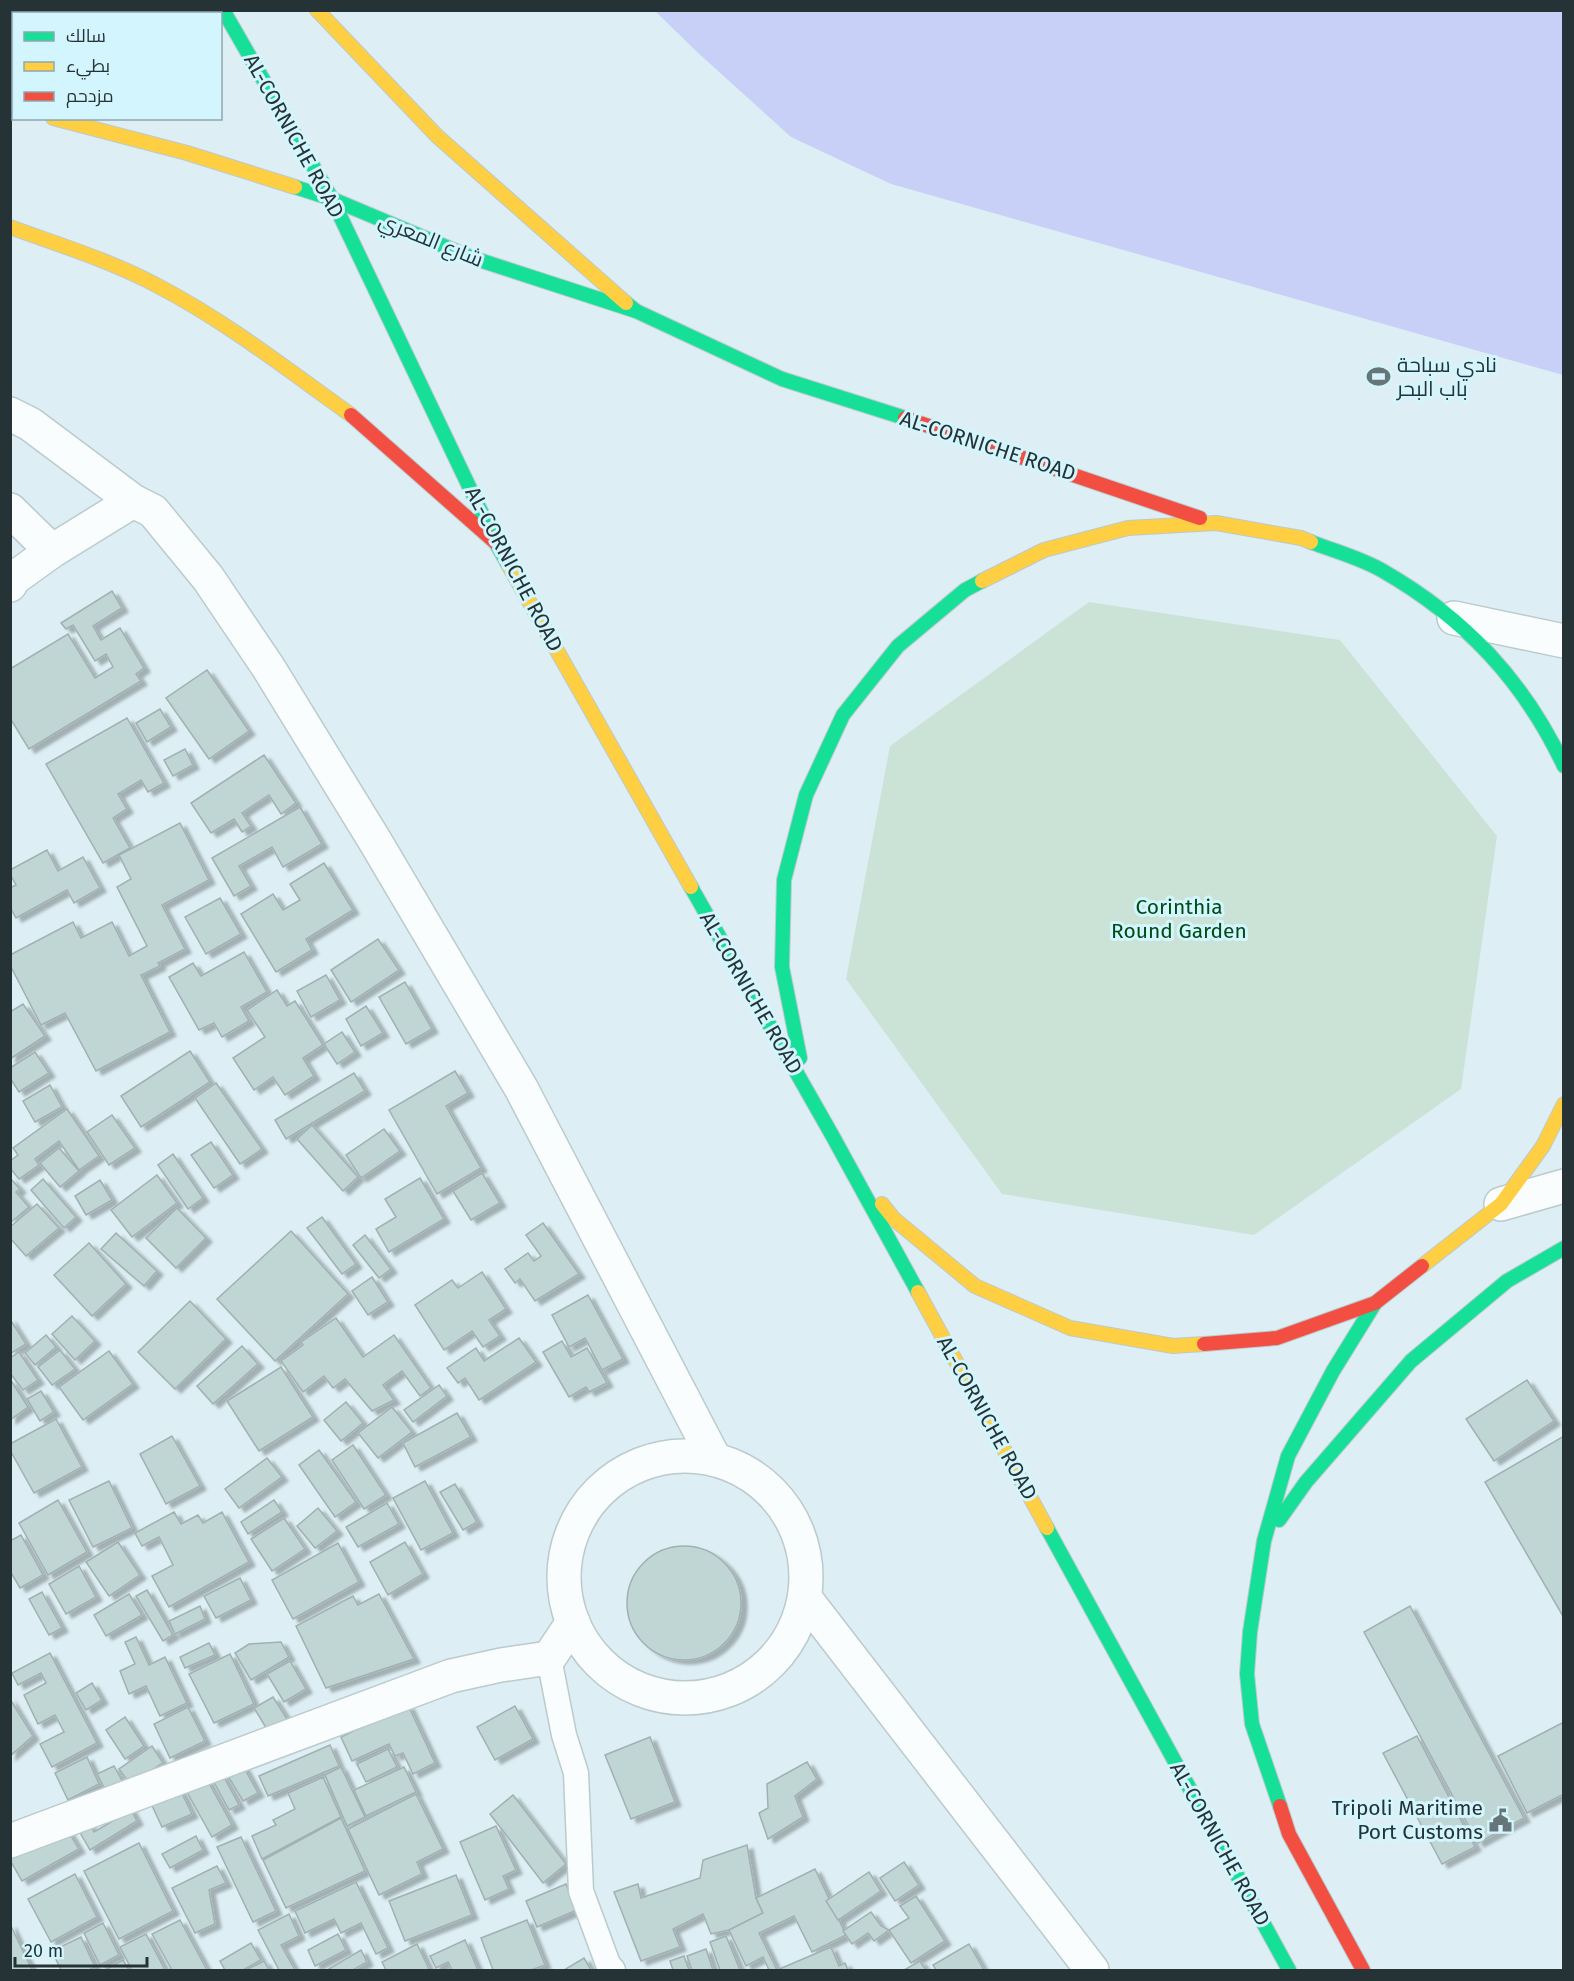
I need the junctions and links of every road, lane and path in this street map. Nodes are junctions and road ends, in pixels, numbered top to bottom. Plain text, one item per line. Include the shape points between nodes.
1 (223, 10) edge
2 (316, 10) edge
3 (61, 120) edge
4 (332, 199) junction
5 (10, 227) edge
6 (636, 312) junction
7 (10, 414) edge
8 (134, 501) junction
9 (10, 510) edge
10 (1216, 523) junction
11 (496, 543) junction
12 (52, 551) junction
13 (10, 585) edge
14 (1454, 618) junction
15 (1563, 641) edge
16 (1563, 766) edge
17 (1563, 1104) edge
18 (832, 1135) junction
19 (1563, 1186) edge
20 (1501, 1204) junction
21 (1563, 1248) edge
22 (1375, 1303) junction
23 (714, 1458) junction
24 (1264, 1541) junction
25 (805, 1598) junction
26 (573, 1622) junction
27 (549, 1658) junction
28 (10, 1841) edge
29 (613, 1971) edge
30 (1092, 1971) edge
31 (1289, 1971) edge
32 (1363, 1971) edge

1 - 4 main road, AL-CORNICHE ROAD
2 - 6 main road, AL-CORNICHE ROAD via 437,136
3 - 4 main road, شارع المعري via 187,153
4 - 6 main road, شارع المعري via 470,257
4 - 11 main road, AL-CORNICHE ROAD
5 - 11 main road via 157,285 228,327 352,415
6 - 10 main road, AL-CORNICHE ROAD via 782,379
7 - 8 street via 30,424
8 - 12 street
8 - 23 street via 153,511 208,578 375,841 521,1088
9 - 12 street
10 - 14 main road via 1301,538 1372,566
10 - 18 main road via 1128,528 1044,550 965,590 898,646 843,715 806,795 784,880 782,967 798,1054
11 - 18 main road, AL-CORNICHE ROAD
12 - 13 street
14 - 15 street
14 - 16 main road via 1505,670 1547,730
17 - 20 main road via 1543,1146
18 - 22 main road via 894,1219 975,1286 1070,1329 1173,1346 1277,1338
18 - 31 main road, AL-CORNICHE ROAD
19 - 20 street
20 - 22 main road
21 - 24 main road via 1507,1281 1412,1361 1306,1482
22 - 24 main road via 1288,1456
23 - 25 street via 743,1469 769,1488 789,1513 801,1539
23 - 26 street via 682,1455 644,1462 610,1481 584,1509 568,1545 564,1584
24 - 32 main road via 1250,1632 1252,1724 1289,1834
25 - 26 street via 796,1626 780,1652 760,1672 734,1688 697,1698 658,1695 622,1681 592,1655
25 - 30 street
26 - 27 street
27 - 28 street via 451,1676
27 - 29 lane via 576,1773 581,1891

